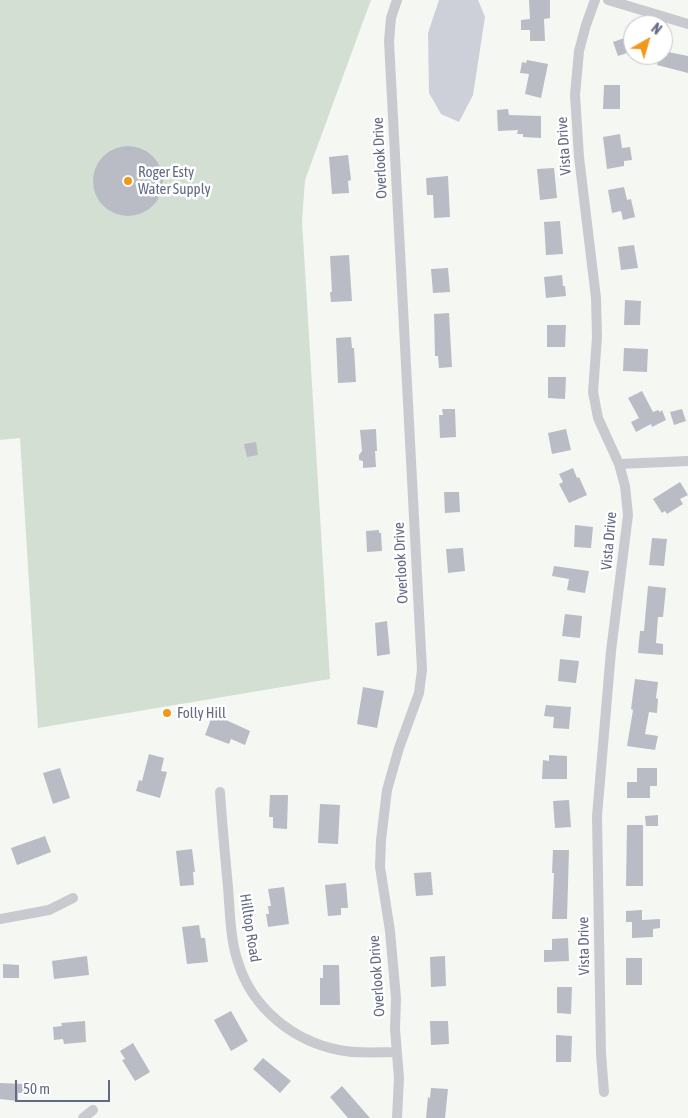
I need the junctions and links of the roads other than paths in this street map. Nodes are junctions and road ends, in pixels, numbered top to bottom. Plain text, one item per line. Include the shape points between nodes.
1 (397, 0) edge
2 (595, 0) edge
3 (608, 0) edge
4 (688, 24) edge
5 (688, 461) edge
6 (619, 464) junction
7 (220, 792) dead end
8 (73, 898) dead end
9 (0, 919) edge
10 (396, 1052) junction
11 (604, 1092) dead end
12 (93, 1110) dead end
13 (83, 1118) edge
14 (397, 1118) edge

1 - 10 street, Overlook Drive via 390,18 389,41 422,670 419,693 387,790 380,840 380,867 396,998
2 - 6 street, Vista Drive via 579,52 575,95 596,298 593,392 598,418
3 - 4 street
5 - 6 street
6 - 11 street, Vista Drive via 628,515 611,651 596,816
7 - 10 street, Hilltop Road via 230,913 238,961 257,1000 287,1029 323,1046 341,1051
8 - 9 street via 49,910
10 - 14 street, Overlook Drive via 399,1078
12 - 13 street

